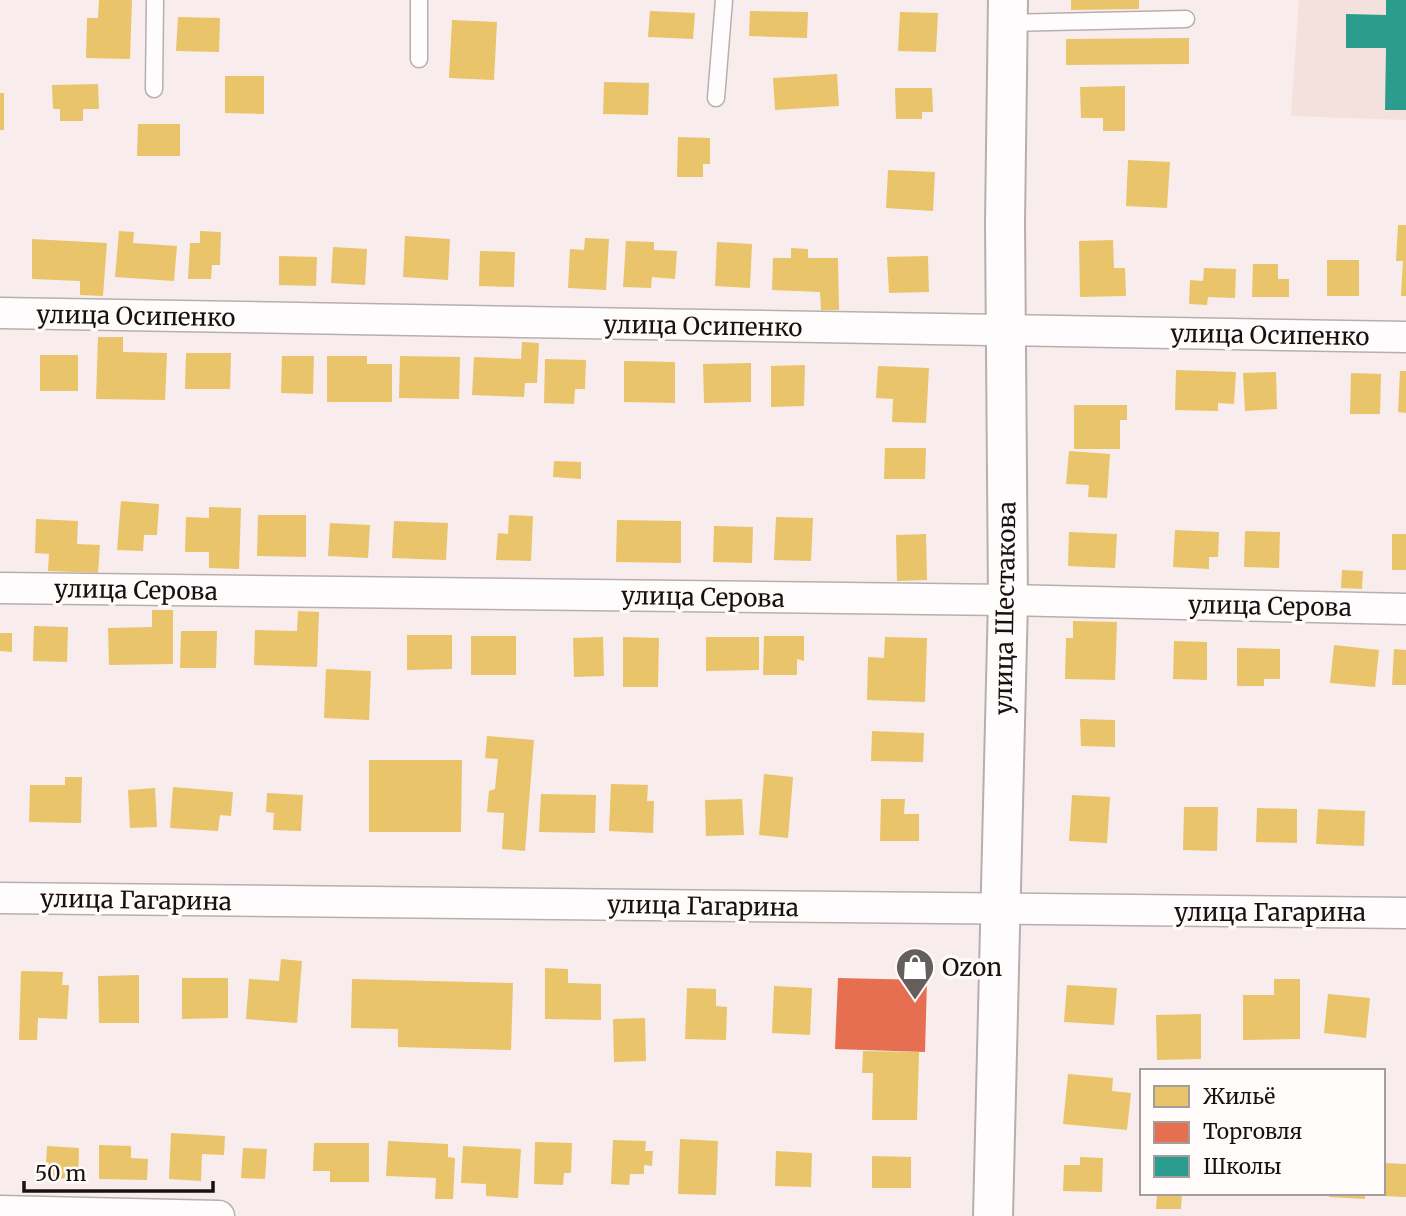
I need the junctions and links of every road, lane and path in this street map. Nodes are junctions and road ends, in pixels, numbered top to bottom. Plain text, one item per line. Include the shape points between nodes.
1 (155, 0) edge
2 (419, 0) edge
3 (724, 0) edge
4 (1008, 11) edge
5 (1186, 19) dead end
6 (419, 59) dead end
7 (154, 89) dead end
8 (716, 98) dead end
9 (0, 313) edge
10 (1005, 331) junction
11 (1406, 337) edge
12 (0, 588) edge
13 (1007, 600) junction
14 (1406, 609) edge
15 (0, 898) edge
16 (1000, 910) junction
17 (1406, 913) edge
18 (0, 1210) edge
19 (219, 1216) edge
20 (993, 1216) edge

1 - 7 lane
2 - 6 lane
3 - 8 lane
4 - 5 lane
4 - 10 main road, улица Шестакова
9 - 10 street, улица Осипенко
10 - 11 street, улица Осипенко
10 - 13 main road, улица Шестакова
12 - 13 street, улица Серова
13 - 14 street, улица Серова
13 - 16 main road, улица Шестакова
15 - 16 street, улица Гагарина
16 - 17 street, улица Гагарина
16 - 20 main road, улица Шестакова
18 - 19 street

